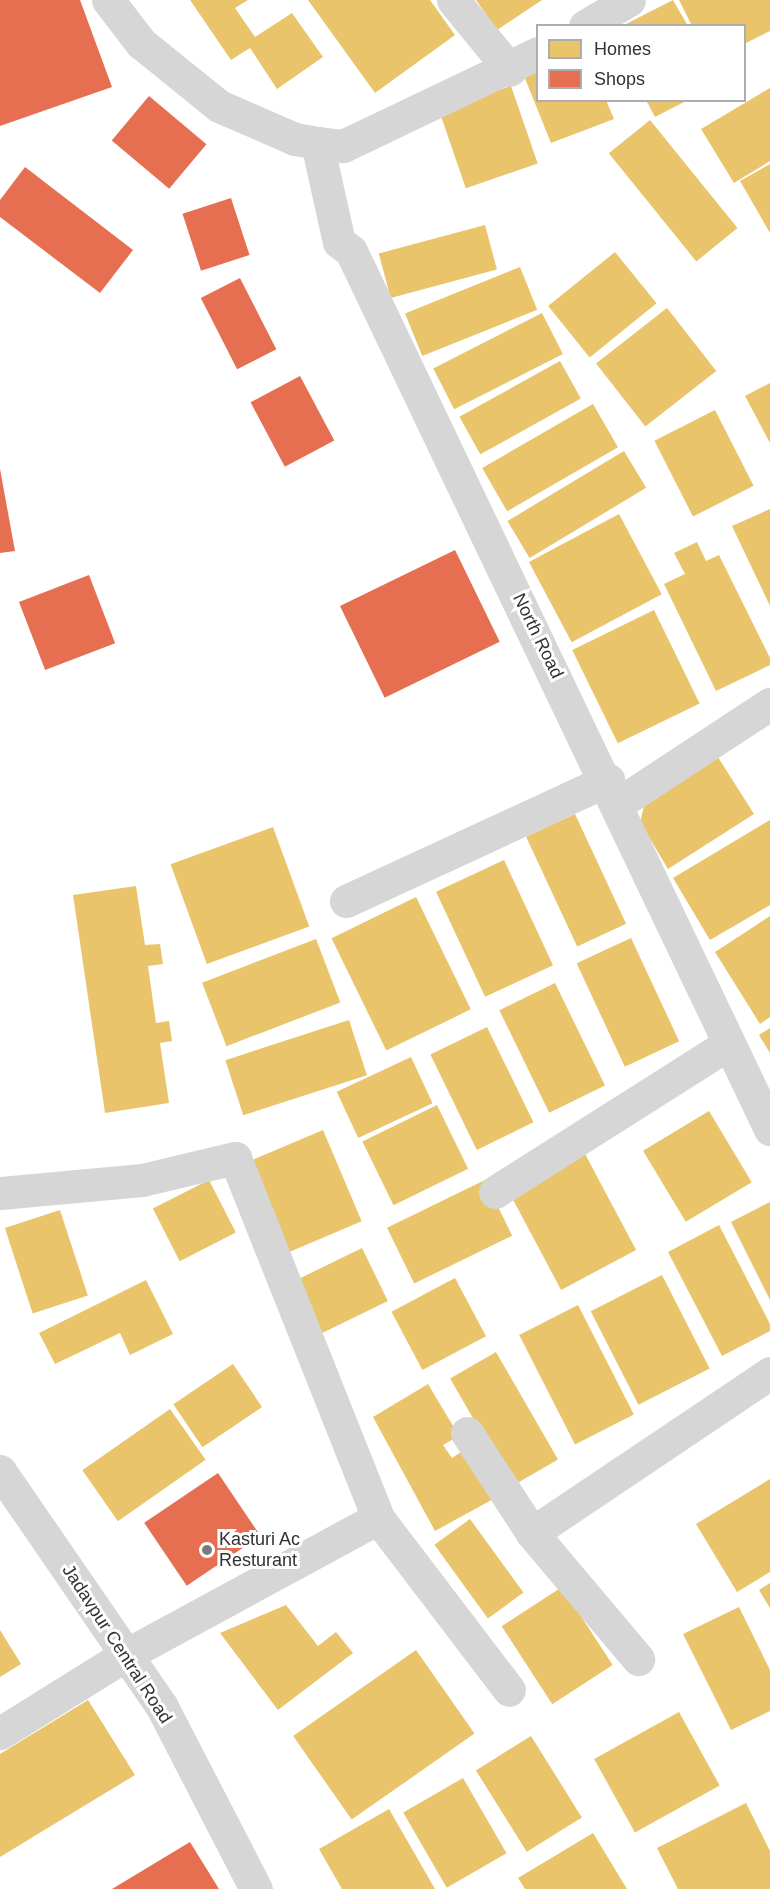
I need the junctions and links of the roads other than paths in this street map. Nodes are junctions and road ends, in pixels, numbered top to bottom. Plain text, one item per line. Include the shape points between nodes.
1 (108, 0) edge
2 (453, 0) edge
3 (629, 0) edge
4 (588, 24) edge
5 (536, 54) edge
6 (510, 70) junction
7 (316, 143) junction
8 (770, 704) edge
9 (613, 792) junction
10 (346, 901) dead end
11 (728, 1044) junction
12 (770, 1129) edge
13 (495, 1192) dead end
14 (0, 1193) edge
15 (770, 1373) edge
16 (467, 1433) dead end
17 (0, 1471) edge
18 (378, 1518) junction
19 (532, 1533) junction
20 (127, 1654) junction
21 (638, 1659) dead end
22 (509, 1690) dead end
23 (0, 1733) edge
24 (256, 1889) edge

1 - 7 street via 141,43 219,106 295,140
2 - 6 street
3 - 4 street
5 - 6 street
6 - 7 street via 343,146
7 - 9 street, North Road via 339,242 351,251
8 - 9 street
9 - 10 street
9 - 11 street, North Road
11 - 12 street, North Road
11 - 13 street
14 - 18 street via 142,1180 235,1158
15 - 19 street
16 - 19 street
17 - 20 street, Jadavpur Central Road
18 - 20 street
18 - 22 street
19 - 21 street
20 - 23 street
20 - 24 street, Jadavpur Central Road via 161,1705

